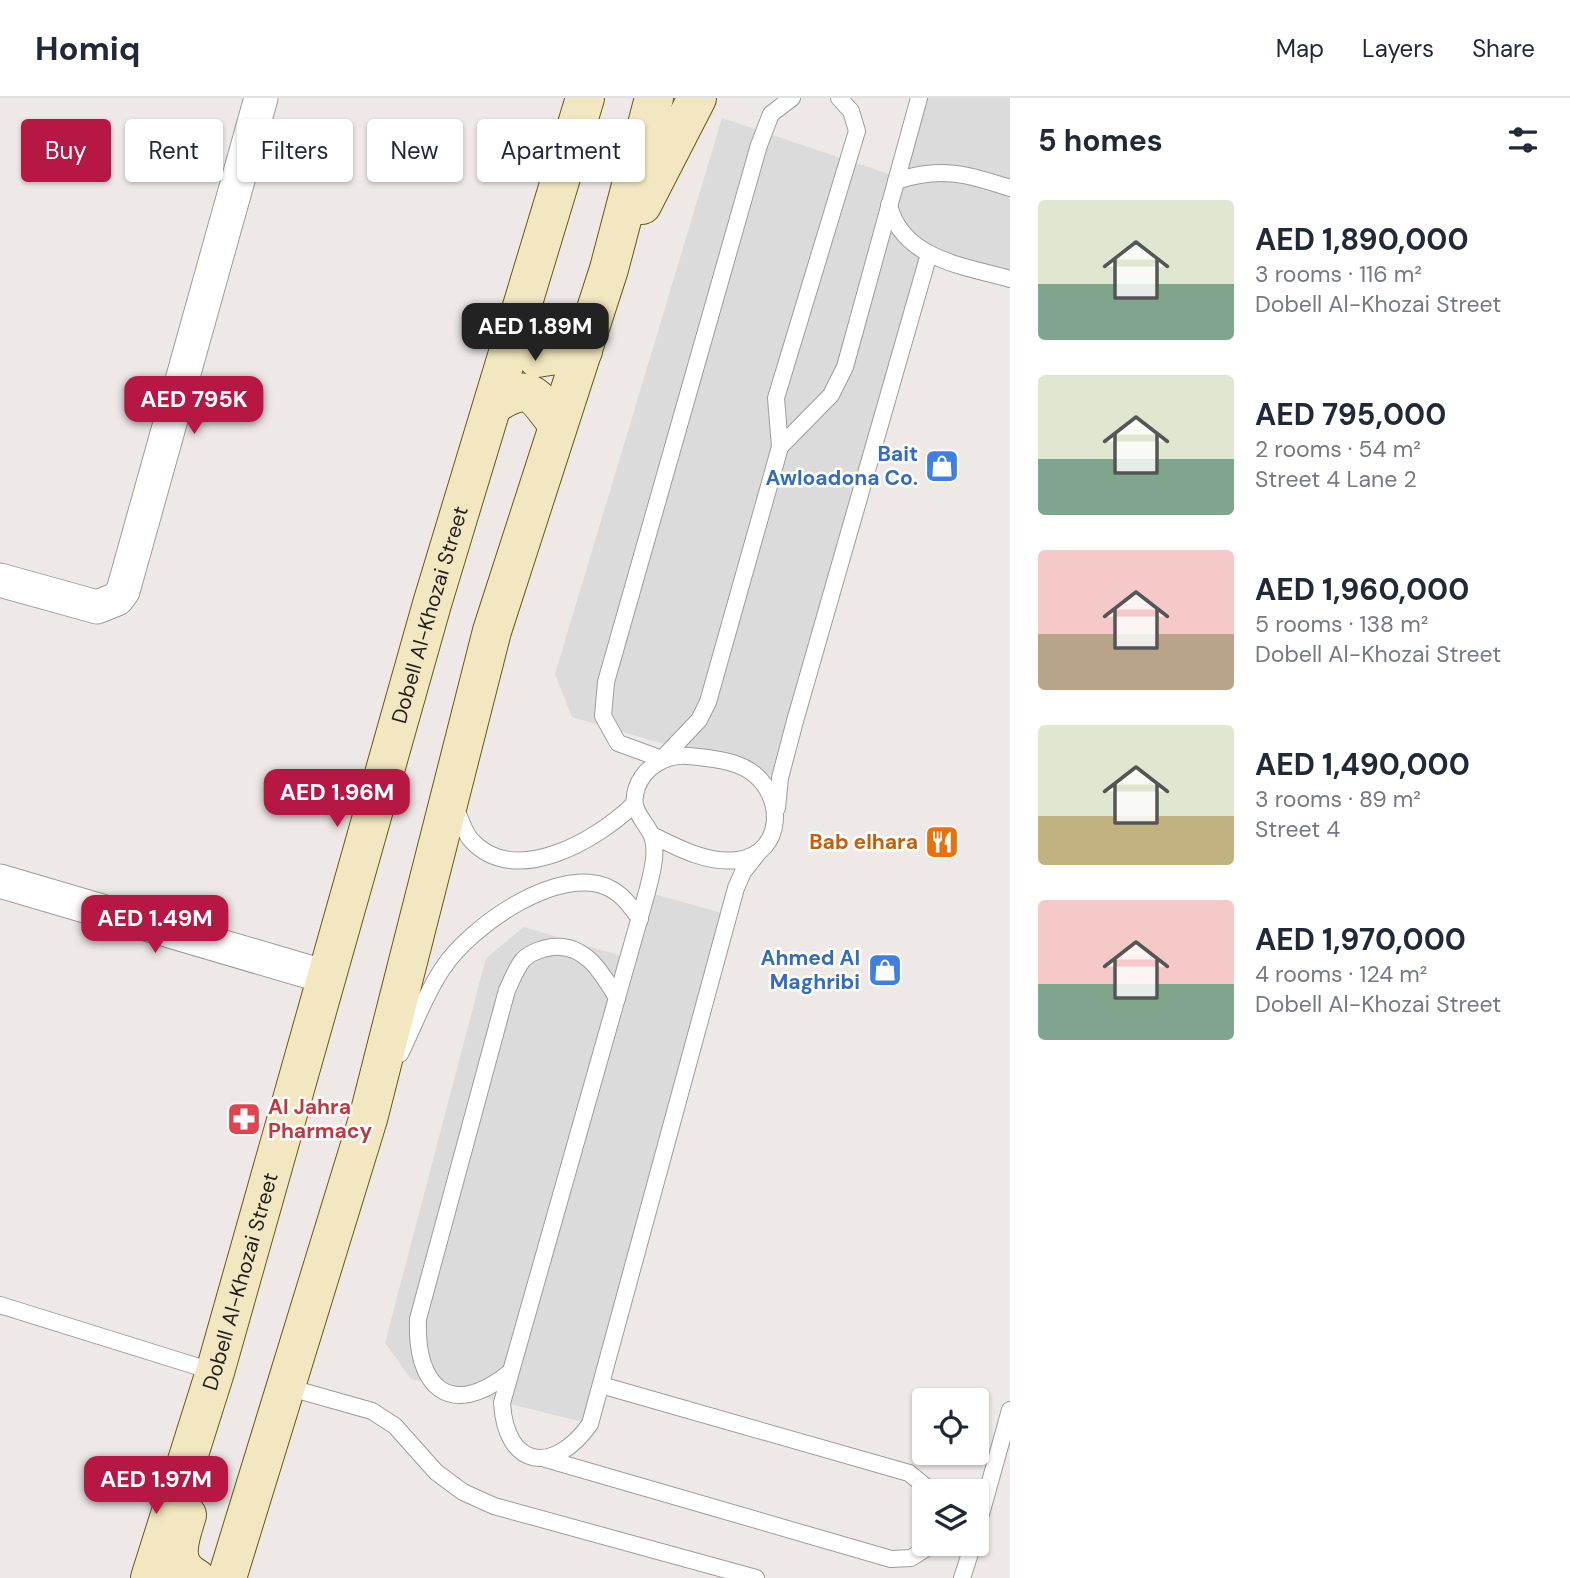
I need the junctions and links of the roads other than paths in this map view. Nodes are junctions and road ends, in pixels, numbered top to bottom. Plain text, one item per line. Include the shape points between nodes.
1 (261, 98) edge
2 (585, 98) edge
3 (654, 98) edge
4 (697, 98) edge
5 (792, 98) edge
6 (839, 98) edge
7 (919, 98) edge
8 (896, 181) junction
9 (1010, 188) edge
10 (889, 205) junction
11 (929, 254) junction
12 (609, 269) junction
13 (1010, 279) edge
14 (520, 319) junction
15 (583, 351) junction
16 (493, 405) junction
17 (557, 424) junction
18 (780, 447) junction
19 (0, 580) edge
20 (662, 759) junction
21 (452, 785) junction
22 (633, 804) junction
23 (776, 810) junction
24 (652, 835) junction
25 (758, 853) junction
26 (0, 881) edge
27 (640, 919) junction
28 (326, 977) junction
29 (617, 998) junction
30 (368, 1119) junction
31 (0, 1305) edge
32 (509, 1373) junction
33 (601, 1385) junction
34 (287, 1387) junction
35 (209, 1389) junction
36 (1010, 1410) edge
37 (547, 1459) junction
38 (916, 1479) edge
39 (989, 1485) edge
40 (914, 1556) edge
41 (969, 1556) edge
42 (150, 1578) edge
43 (196, 1578) edge
44 (227, 1578) edge
45 (756, 1578) edge
46 (962, 1578) edge

1 - 19 street via 122,591 117,600 97,607
2 - 14 main road, Dobell Al-Khozai Street
3 - 12 main road
4 - 12 main road
5 - 20 lane via 771,114 759,145 606,682 603,716 618,743
6 - 18 lane via 857,131 776,398
7 - 8 lane
8 - 9 lane via 926,171 965,175
8 - 10 lane
10 - 11 lane via 900,232
10 - 18 lane via 845,367 831,395
11 - 13 lane
11 - 23 lane via 795,722
12 - 15 main road
14 - 15 main road via 525,343 537,358
14 - 16 main road, Dobell Al-Khozai Street
15 - 17 main road
16 - 17 main road via 515,391 528,392
16 - 28 main road, Dobell Al-Khozai Street
17 - 21 main road via 492,631
18 - 20 lane via 708,702 699,720
20 - 22 lane via 637,785
20 - 23 lane via 706,758 750,771 765,786
21 - 22 lane via 454,804 470,840 492,855 513,860 577,846 613,824
21 - 30 main road
22 - 24 lane
23 - 25 lane via 770,839
24 - 25 lane via 683,851 714,859 738,860
24 - 27 lane via 653,866
25 - 33 lane via 736,888
26 - 28 street
27 - 29 lane
27 - 30 lane via 625,898 591,883 533,895 494,917 462,944 442,969
28 - 35 main road, Dobell Al-Khozai Street
29 - 32 lane
29 - 32 lane via 585,955 564,945 544,948 523,959 507,990 418,1319 417,1348 426,1376 448,1394 469,1397
30 - 34 main road
31 - 35 lane
32 - 37 lane via 503,1423 511,1440 533,1457
33 - 37 lane via 590,1424 578,1441
33 - 38 lane via 909,1473
34 - 44 main road
34 - 45 lane via 372,1411 395,1426 436,1472 463,1492 494,1506
35 - 42 main road, Dobell Al-Khozai Street
35 - 43 main road via 204,1457 177,1551 184,1570
36 - 39 lane
37 - 40 lane via 891,1559
41 - 46 lane

